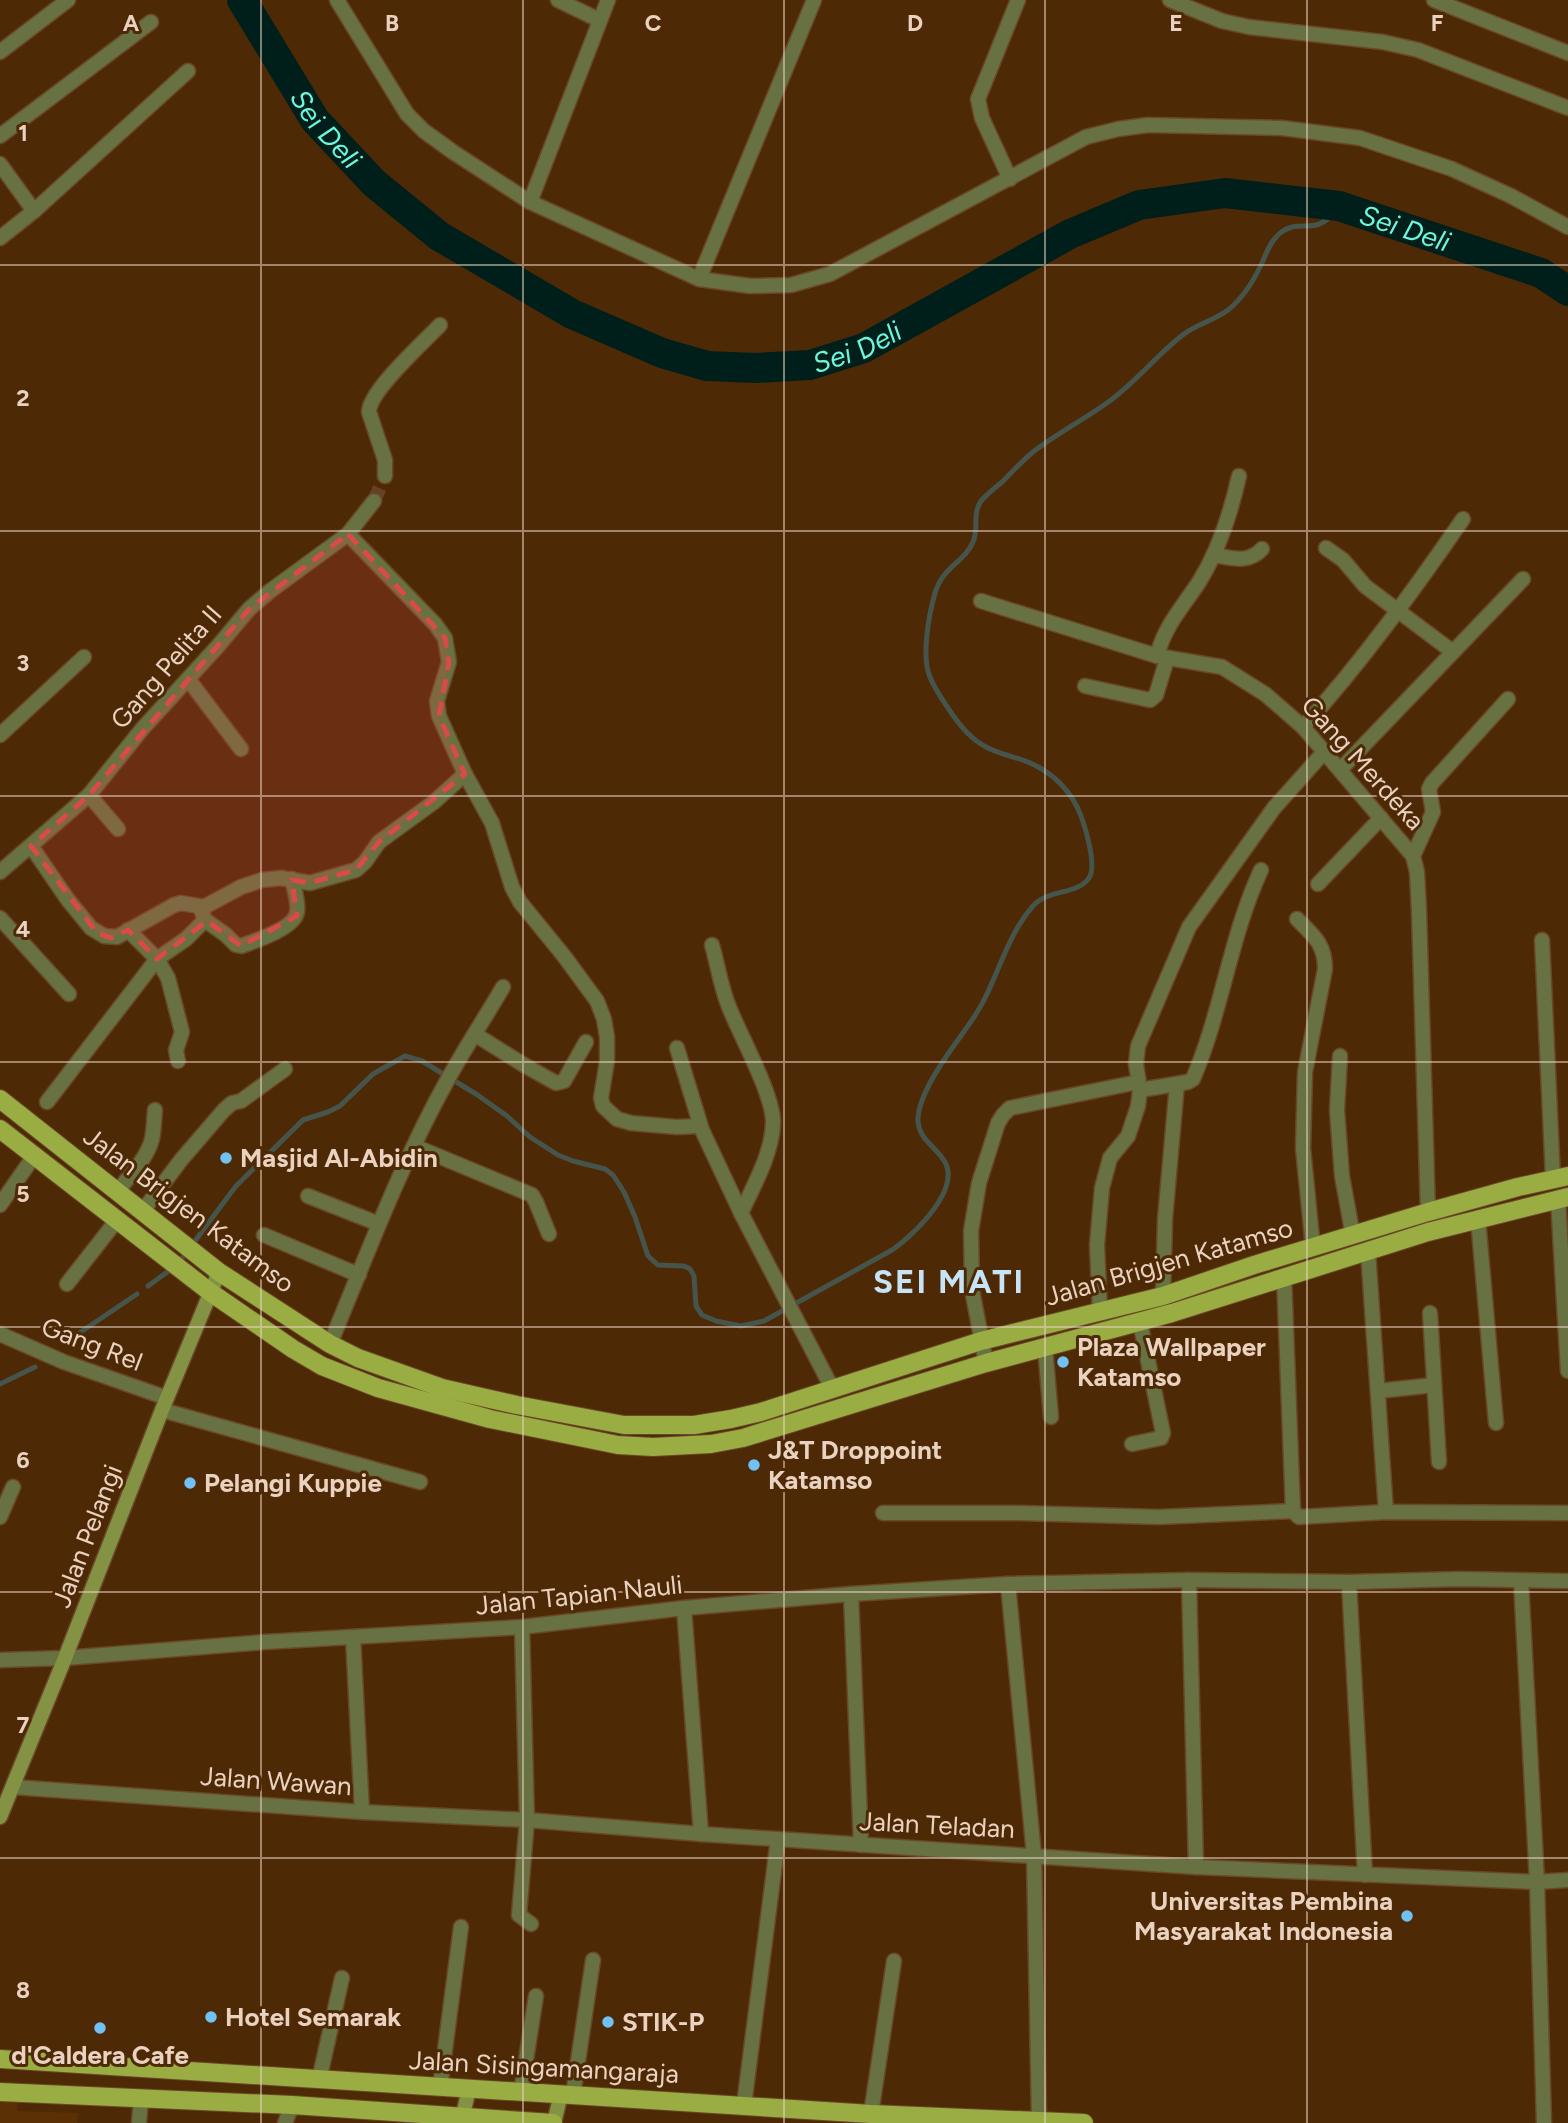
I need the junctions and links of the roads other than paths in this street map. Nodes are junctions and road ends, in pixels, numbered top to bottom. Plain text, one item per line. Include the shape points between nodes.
1 (68, 0) edge
2 (337, 0) edge
3 (558, 0) edge
4 (608, 0) edge
5 (814, 0) edge
6 (1018, 0) edge
7 (1170, 0) edge
8 (1434, 0) edge
9 (599, 20) junction
10 (150, 22) dead end
11 (0, 52) edge
12 (1568, 53) edge
13 (188, 71) dead end
14 (1568, 108) edge
15 (0, 136) edge
16 (0, 164) edge
17 (1010, 178) junction
18 (530, 202) junction
19 (34, 211) junction
20 (1568, 227) edge
21 (0, 238) edge
22 (699, 279) junction
23 (440, 325) dead end
24 (385, 476) tunnel mouth
25 (1239, 476) dead end
26 (374, 501) tunnel mouth
27 (1463, 519) dead end
28 (348, 534) junction
29 (1326, 548) dead end
30 (1262, 549) dead end
31 (1214, 555) junction
32 (1523, 579) dead end
33 (981, 601) dead end
34 (1398, 611) junction
35 (1454, 652) junction
36 (84, 657) dead end
37 (1162, 658) junction
38 (188, 678) junction
39 (1085, 686) dead end
40 (1508, 699) dead end
41 (1303, 727) junction
42 (0, 735) edge
43 (241, 749) dead end
44 (1324, 752) junction
45 (1340, 770) junction
46 (465, 774) junction
47 (89, 795) junction
48 (1381, 818) junction
49 (118, 829) dead end
50 (31, 846) junction
51 (1413, 856) junction
52 (1261, 870) dead end
53 (0, 872) edge
54 (292, 879) junction
55 (1318, 884) dead end
56 (203, 914) junction
57 (0, 918) edge
58 (1297, 919) dead end
59 (128, 930) junction
60 (1542, 940) dead end
61 (712, 945) dead end
62 (157, 959) junction
63 (503, 988) dead end
64 (69, 993) dead end
65 (476, 1035) junction
66 (586, 1042) dead end
67 (677, 1048) dead end
68 (1340, 1056) dead end
69 (177, 1061) dead end
70 (285, 1069) dead end
71 (1177, 1084) junction
72 (1139, 1086) junction
73 (0, 1099) edge
74 (47, 1102) dead end
75 (155, 1110) dead end
76 (700, 1126) junction
77 (0, 1129) edge
78 (414, 1146) junction
79 (34, 1156) junction
80 (1560, 1178) edge
81 (117, 1192) junction
82 (308, 1196) dead end
83 (1563, 1197) edge
84 (0, 1205) edge
85 (142, 1212) junction
86 (1428, 1212) junction
87 (741, 1213) junction
88 (1478, 1219) junction
89 (117, 1220) junction
90 (379, 1224) junction
91 (549, 1234) dead end
92 (264, 1235) dead end
93 (1353, 1236) junction
94 (1312, 1248) junction
95 (1368, 1251) junction
96 (219, 1272) junction
97 (359, 1275) junction
98 (1284, 1276) junction
99 (68, 1284) dead end
100 (210, 1292) junction
101 (1163, 1296) junction
102 (1100, 1312) junction
103 (1430, 1313) dead end
104 (1140, 1322) junction
105 (0, 1334) edge
106 (981, 1340) junction
107 (330, 1344) junction
108 (1045, 1347) junction
109 (986, 1363) junction
110 (1568, 1370) edge
111 (1433, 1385) junction
112 (832, 1388) junction
113 (1378, 1391) junction
114 (164, 1404) junction
115 (1051, 1417) dead end
116 (1496, 1423) dead end
117 (1132, 1444) dead end
118 (1439, 1462) dead end
119 (421, 1482) dead end
120 (13, 1487) dead end
121 (1293, 1511) junction
122 (1386, 1512) junction
123 (883, 1513) dead end
124 (1568, 1513) edge
125 (0, 1517) edge
126 (1189, 1580) junction
127 (1521, 1581) junction
128 (1568, 1581) edge
129 (1349, 1582) junction
130 (1008, 1584) junction
131 (851, 1594) junction
132 (684, 1608) junction
133 (522, 1628) junction
134 (353, 1637) junction
135 (65, 1658) junction
136 (0, 1660) edge
137 (13, 1787) junction
138 (362, 1812) junction
139 (0, 1817) edge
140 (527, 1820) junction
141 (701, 1834) junction
142 (778, 1839) junction
143 (861, 1845) junction
144 (1034, 1855) junction
145 (1196, 1867) junction
146 (1365, 1875) junction
147 (1568, 1880) edge
148 (1537, 1882) junction
149 (531, 1924) dead end
150 (461, 1927) dead end
151 (593, 1960) dead end
152 (894, 1961) dead end
153 (342, 1978) dead end
154 (536, 1996) dead end
155 (0, 2059) edge
156 (320, 2080) junction
157 (440, 2088) junction
158 (469, 2089) junction
159 (0, 2092) edge
160 (521, 2092) junction
161 (567, 2095) junction
162 (141, 2099) junction
163 (292, 2105) junction
164 (744, 2105) junction
165 (871, 2114) junction
166 (463, 2120) edge
167 (1039, 2120) junction
168 (139, 2123) edge
169 (285, 2123) edge
170 (554, 2123) edge
171 (1084, 2123) edge
172 (1544, 2123) edge

1 - 11 street
2 - 18 street via 407,114 453,152
3 - 9 street
4 - 9 street
5 - 22 street
6 - 17 street via 978,99
7 - 14 street via 1249,27 1418,50
8 - 12 street
9 - 18 street
10 - 15 street
13 - 19 street
16 - 19 street
17 - 20 street via 1086,137 1118,129 1148,125 1282,128 1360,138 1452,169
17 - 22 street via 830,274 791,285 750,286
18 - 22 street
19 - 21 street
23 - 24 street via 371,400 368,410 385,460
25 - 31 street
26 - 28 street, Gang Pelita II
27 - 34 street
28 - 38 street, Gang Pelita II via 249,609
28 - 46 street via 445,638 449,662 437,701 439,716
29 - 34 street
30 - 31 street via 1250,559
31 - 37 street via 1172,618 1161,640
32 - 35 street
33 - 37 street, Gang Merdeka
34 - 35 street
34 - 41 street
35 - 45 street
36 - 42 street
37 - 39 street via 1156,695 1150,700
37 - 41 street, Gang Merdeka via 1222,667 1265,694
38 - 43 street
38 - 47 street, Gang Pelita II
40 - 51 street via 1432,783 1433,812
41 - 44 street, Gang Merdeka
44 - 45 street, Gang Merdeka
44 - 72 street via 1274,808 1189,927 1138,1046
45 - 48 street, Gang Merdeka
46 - 54 street via 379,842 356,870 310,883
46 - 76 street via 492,823 520,902 597,1001 607,1037 603,1106 617,1119 631,1123
47 - 49 street
47 - 50 street, Gang Pelita II
48 - 51 street, Gang Merdeka
48 - 55 street
50 - 53 street, Gang Pelita II
50 - 59 street via 97,933 111,938
51 - 86 street, Gang Merdeka via 1419,911
52 - 71 street via 1239,927 1199,1065 1193,1079
54 - 56 street via 262,880 241,887
54 - 56 street via 297,916 285,928 239,947
56 - 59 street via 181,903
56 - 62 street via 186,939
57 - 64 street
58 - 94 street via 1315,936 1325,955 1305,1072 1303,1148
59 - 62 street
60 - 80 street
61 - 87 street via 728,1005 774,1120 763,1167
62 - 69 street via 168,978 182,1032
62 - 74 street
63 - 65 street
65 - 66 street via 556,1083 564,1081
65 - 78 street
67 - 76 street
68 - 93 street via 1337,1110
70 - 85 street via 224,1110
71 - 72 street
71 - 101 street
72 - 102 street via 1128,1136 1110,1158 1102,1188 1097,1245
72 - 106 street via 1010,1108 998,1123 979,1183 971,1231 972,1290
73 - 81 main road, Jalan Brigjen Katamso
75 - 81 street via 144,1157
76 - 87 street
77 - 79 main road, Jalan Brigjen Katamso
78 - 90 street
78 - 91 street via 532,1195
79 - 84 street
79 - 89 main road, Jalan Brigjen Katamso
80 - 86 main road, Jalan Brigjen Katamso
81 - 85 main road, Jalan Brigjen Katamso
82 - 90 street
83 - 88 main road, Jalan Brigjen Katamso
83 - 110 street
85 - 96 main road, Jalan Brigjen Katamso
86 - 93 main road, Jalan Brigjen Katamso
87 - 112 street
88 - 95 main road, Jalan Brigjen Katamso
88 - 116 street
89 - 99 street
89 - 100 main road, Jalan Brigjen Katamso
90 - 97 street
92 - 97 street
93 - 94 main road, Jalan Brigjen Katamso
94 - 101 main road, Jalan Brigjen Katamso
95 - 98 main road, Jalan Brigjen Katamso
95 - 113 street
96 - 100 main road, Jalan Pelangi
96 - 107 main road, Jalan Brigjen Katamso
97 - 107 street
98 - 104 main road, Jalan Brigjen Katamso
98 - 121 street
100 - 109 main road, Jalan Brigjen Katamso via 293,1349 353,1378 490,1419 618,1445 711,1444 743,1438
100 - 114 main road, Jalan Pelangi
101 - 102 main road, Jalan Brigjen Katamso
102 - 106 main road, Jalan Brigjen Katamso
103 - 111 street
104 - 108 main road, Jalan Brigjen Katamso
104 - 117 street via 1163,1433 1161,1438
105 - 114 street, Gang Rel
106 - 109 street
106 - 112 main road, Jalan Brigjen Katamso
107 - 112 main road, Jalan Brigjen Katamso via 442,1388 624,1425 694,1425 731,1419
108 - 109 main road, Jalan Brigjen Katamso
108 - 115 street
111 - 113 street
111 - 118 street
113 - 122 street
114 - 119 street, Gang Rel
114 - 135 main road, Jalan Pelangi
120 - 125 street
121 - 122 street via 1299,1517
121 - 123 street via 1159,1517
122 - 124 street
126 - 129 street
126 - 130 street, Jalan Tapian Nauli
126 - 145 street
127 - 128 street
127 - 129 street
127 - 148 street
129 - 146 street
130 - 131 street, Jalan Tapian Nauli
130 - 144 street
131 - 132 street, Jalan Tapian Nauli
131 - 143 street
132 - 133 street, Jalan Tapian Nauli
132 - 141 street
133 - 134 street, Jalan Tapian Nauli
133 - 140 street
134 - 135 street, Jalan Tapian Nauli
134 - 138 street, Jalan Wawan
135 - 136 street, Jalan Tapian Nauli
135 - 137 main road, Jalan Pelangi
137 - 138 street, Jalan Wawan
137 - 139 main road, Jalan Pelangi
138 - 140 street, Jalan Teladan
140 - 141 street, Jalan Teladan
140 - 149 street via 519,1915
141 - 142 street, Jalan Teladan
142 - 143 street, Jalan Teladan
142 - 164 street
143 - 144 street, Jalan Teladan
144 - 145 street, Jalan Teladan
144 - 167 street
145 - 146 street, Jalan Teladan
146 - 148 street, Jalan Teladan
147 - 148 street, Jalan Teladan
148 - 172 street
150 - 157 street
151 - 161 street
152 - 165 street
153 - 156 street
154 - 160 street
155 - 156 main road, Jalan Sisingamangaraja
156 - 157 main road, Jalan Sisingamangaraja
157 - 158 main road, Jalan Sisingamangaraja
158 - 160 main road, Jalan Sisingamangaraja
158 - 166 main road
159 - 162 main road, Jalan Sisingamangaraja
160 - 161 main road, Jalan Sisingamangaraja
161 - 164 main road, Jalan Sisingamangaraja
161 - 170 main road
162 - 163 main road, Jalan Sisingamangaraja
162 - 168 street
163 - 166 main road, Jalan Sisingamangaraja
163 - 169 street
164 - 165 main road, Jalan Sisingamangaraja
165 - 167 main road, Jalan Sisingamangaraja
166 - 170 main road, Jalan Sisingamangaraja
167 - 171 main road, Jalan Sisingamangaraja

